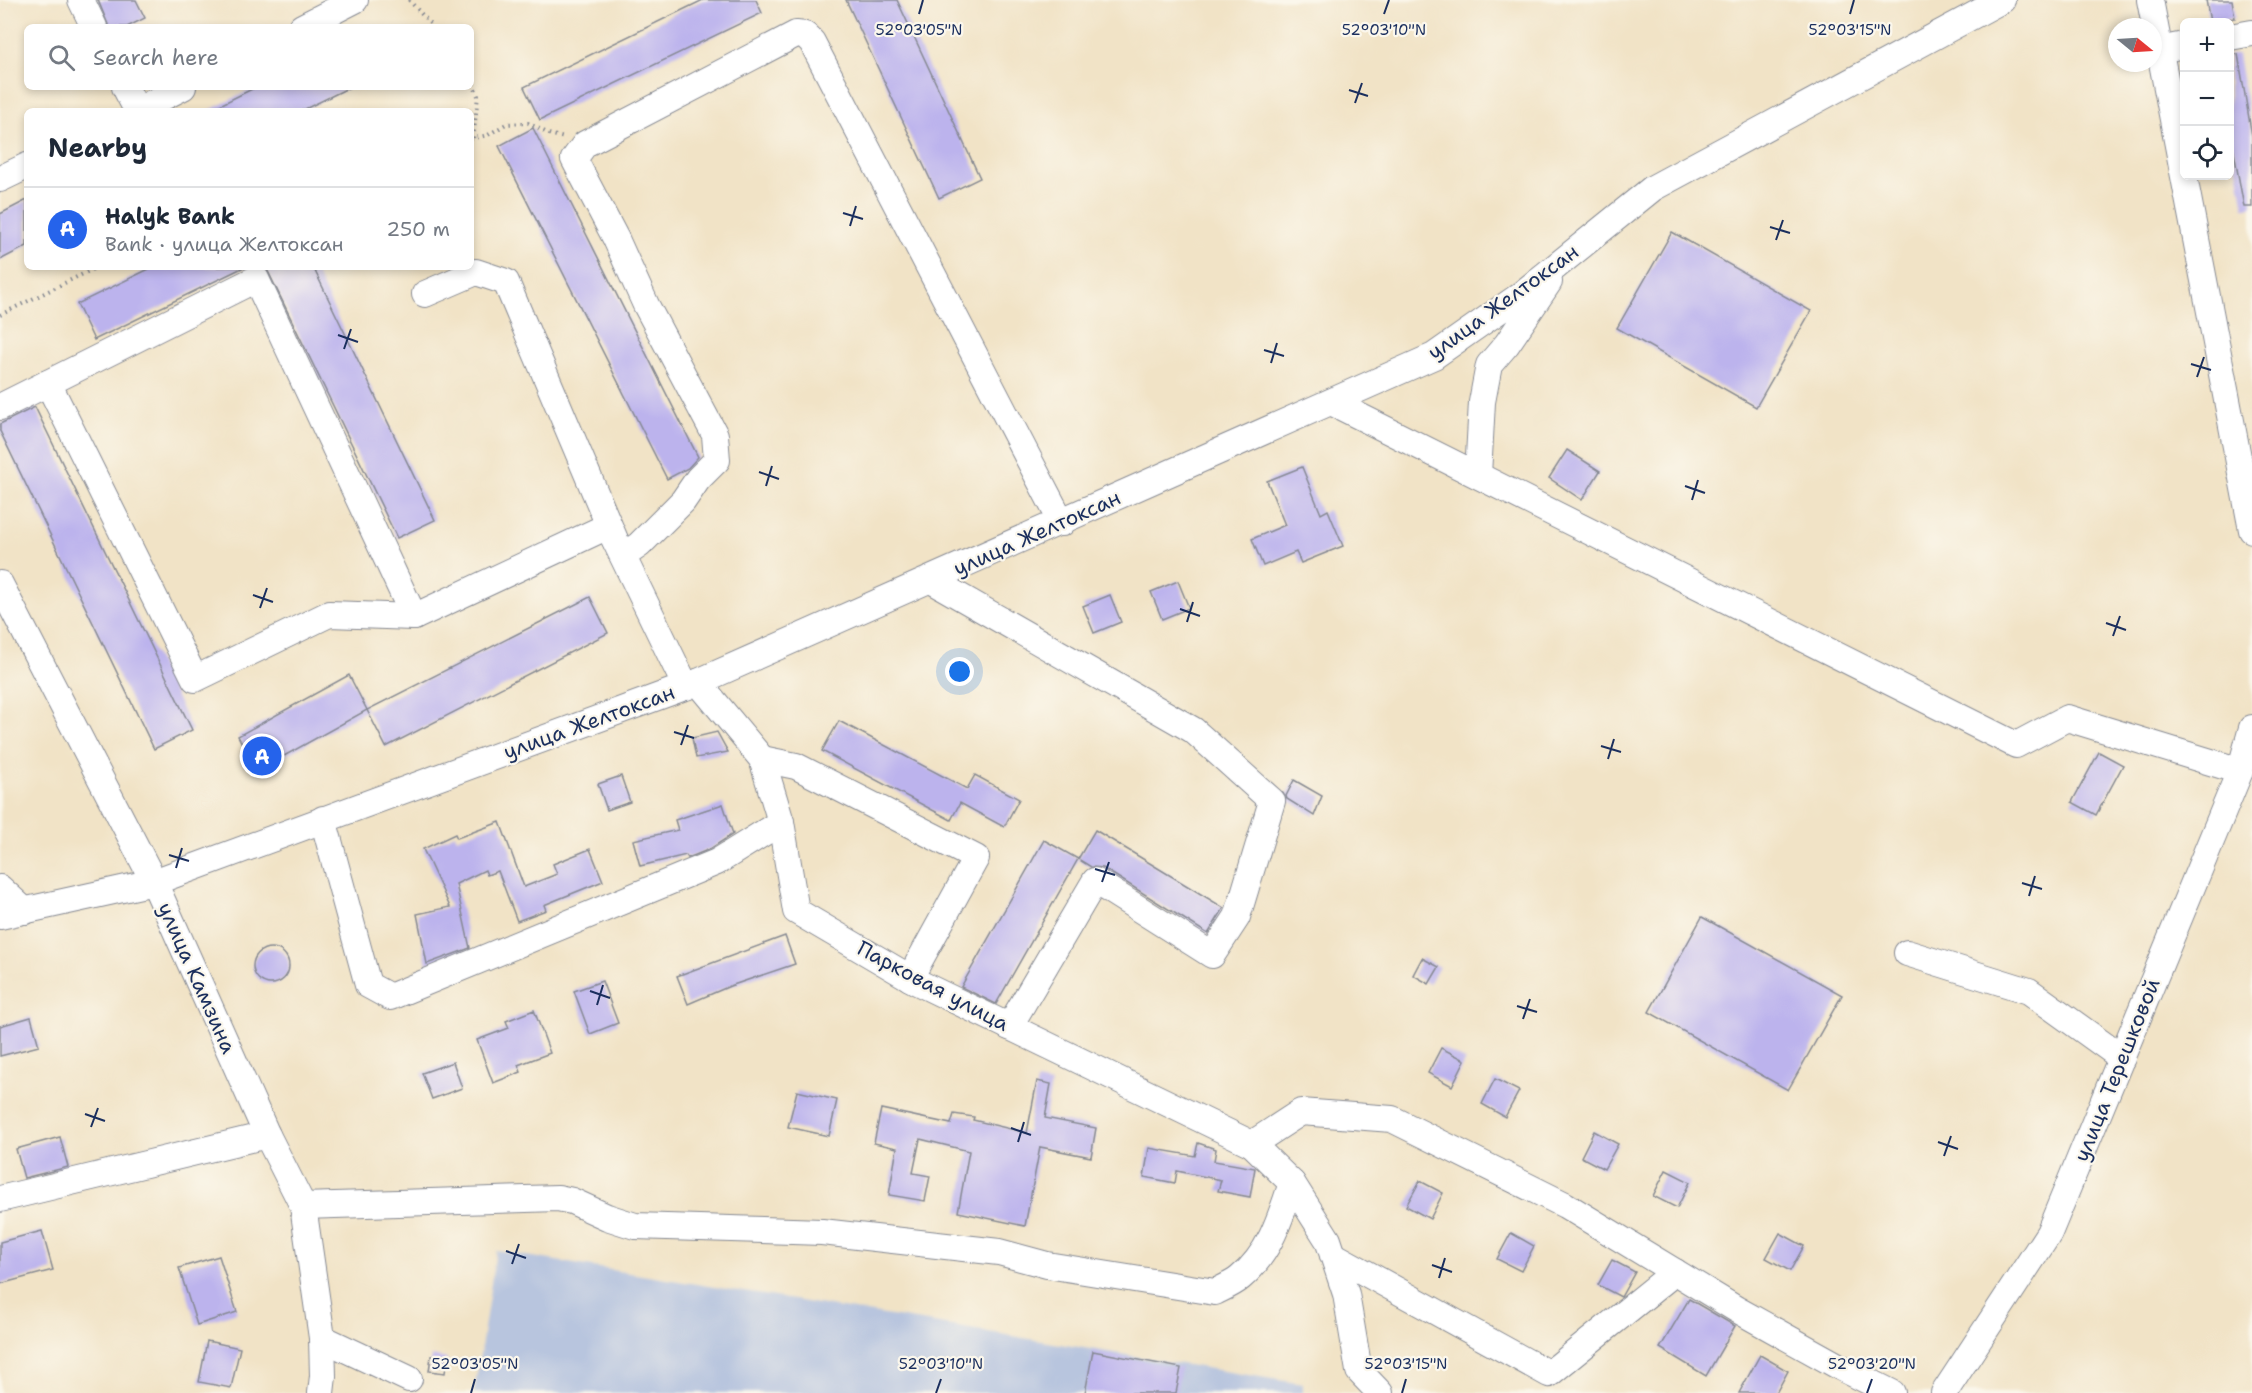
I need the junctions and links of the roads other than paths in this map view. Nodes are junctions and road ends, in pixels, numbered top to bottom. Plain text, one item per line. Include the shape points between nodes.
1 (81, 0) edge
2 (356, 0) edge
3 (2002, 0) edge
4 (2150, 0) edge
5 (2153, 18) edge
6 (93, 24) edge
7 (308, 24) edge
8 (2252, 33) edge
9 (2234, 36) edge
10 (2180, 46) edge
11 (2162, 49) edge
12 (2162, 65) edge
13 (126, 90) edge
14 (177, 90) edge
15 (135, 108) edge
16 (142, 108) edge
17 (24, 167) edge
18 (0, 179) edge
19 (1564, 260) junction
20 (425, 294) dead end
21 (48, 383) junction
22 (1331, 402) junction
23 (0, 407) edge
24 (1478, 475) junction
25 (1062, 523) junction
26 (2252, 530) edge
27 (620, 549) junction
28 (930, 580) junction
29 (0, 584) edge
30 (414, 617) junction
31 (692, 684) junction
32 (2252, 728) edge
33 (762, 759) junction
34 (2240, 771) junction
35 (323, 819) junction
36 (781, 822) junction
37 (154, 882) junction
38 (0, 888) edge
39 (26, 911) junction
40 (0, 916) edge
41 (1907, 953) dead end
42 (910, 978) junction
43 (1009, 1027) junction
44 (2122, 1058) junction
45 (267, 1135) junction
46 (1252, 1144) junction
47 (1292, 1183) junction
48 (0, 1199) edge
49 (303, 1206) junction
50 (1333, 1255) junction
51 (1675, 1272) junction
52 (322, 1338) junction
53 (409, 1379) dead end
54 (321, 1393) edge
55 (1380, 1393) edge
56 (1892, 1393) edge
57 (1944, 1393) edge

1 - 6 street
2 - 7 street
3 - 19 street, улица Желтоксан via 1653,188
4 - 5 street
8 - 9 street
10 - 11 street
12 - 26 street
13 - 15 street
14 - 16 street
17 - 18 street
19 - 22 street, улица Желтоксан via 1434,356
19 - 24 street via 1489,364 1482,402
20 - 27 street, Парковая улица via 476,272 506,282
21 - 23 street
21 - 30 street via 195,679 329,614
21 - 30 street via 256,279
22 - 24 street
22 - 25 street, улица Желтоксан
24 - 34 street via 2016,745 2067,718
25 - 27 street via 812,42 805,35 796,34 585,144 574,159 716,435 717,460 684,501 639,544
25 - 28 street, улица Желтоксан
27 - 30 street via 608,526
27 - 31 street, Парковая улица
28 - 31 street, улица Желтоксан
28 - 43 street via 1193,730 1272,801 1237,917 1212,955 1095,880
29 - 37 street, улица Камзина
31 - 33 street, Парковая улица
31 - 35 street, улица Желтоксан
32 - 34 street, улица Терешковой
33 - 36 street, Парковая улица
33 - 42 street via 796,766 976,858
34 - 44 street, улица Терешковой
35 - 36 street via 368,985 390,997 717,862
35 - 37 street, улица Желтоксан
36 - 42 street, Парковая улица via 796,911
37 - 39 street, улица Желтоксан
37 - 45 street, улица Камзина
38 - 39 street
39 - 40 street, улица Желтоксан
41 - 44 street via 2029,991
42 - 43 street, Парковая улица
43 - 46 street, Парковая улица
44 - 57 street, улица Терешковой via 2049,1233
45 - 48 street
45 - 49 street, улица Камзина
46 - 47 street, Парковая улица
46 - 51 street via 1301,1112 1392,1119 1565,1205
47 - 49 street via 1277,1228 1260,1258 1238,1280 1215,1292 1047,1265 999,1252 822,1232 635,1227 558,1198
47 - 50 street, Парковая улица via 1328,1240
49 - 52 street, улица Камзина
50 - 51 street via 1549,1374
50 - 55 street, Парковая улица via 1346,1294 1359,1371
51 - 56 street
52 - 53 street
52 - 54 street, улица Камзина

